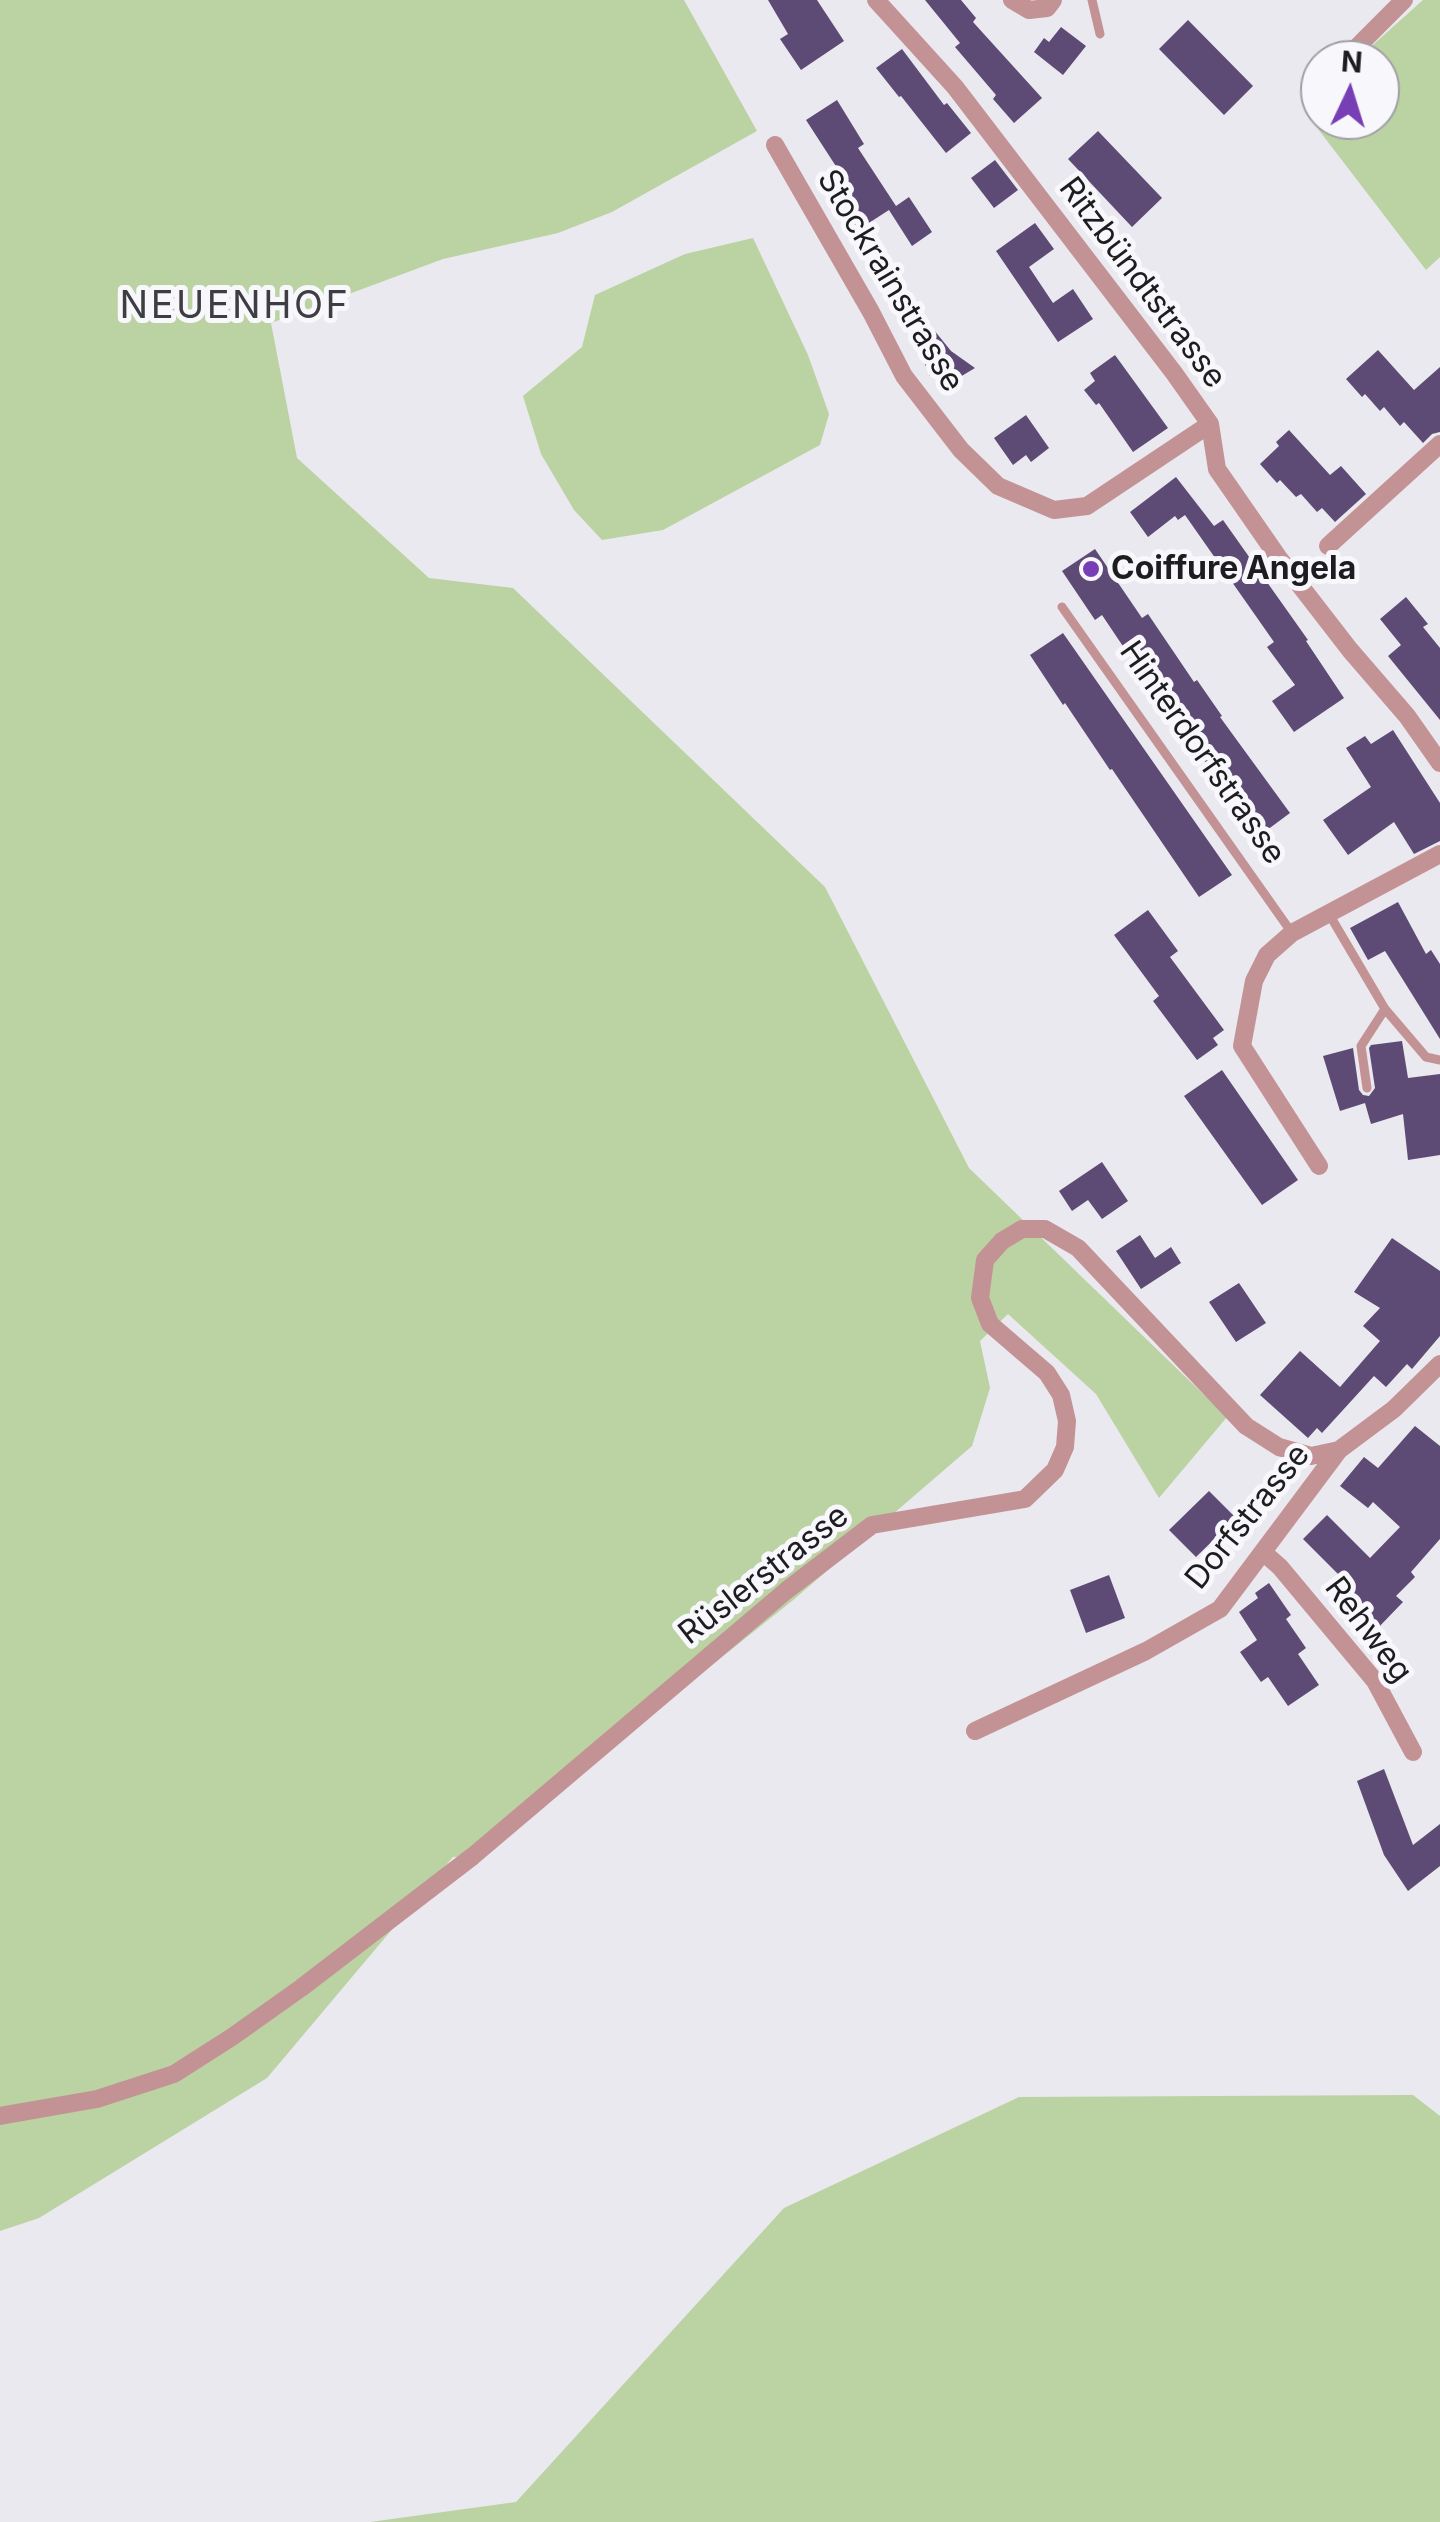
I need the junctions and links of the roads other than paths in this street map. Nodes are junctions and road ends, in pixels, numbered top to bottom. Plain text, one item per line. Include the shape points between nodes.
1 (1012, 0) edge
2 (1053, 0) edge
3 (1092, 0) edge
4 (1404, 0) edge
5 (879, 1) edge
6 (1100, 34) dead end
7 (1364, 40) edge
8 (775, 145) dead end
9 (1210, 424) junction
10 (1440, 444) edge
11 (1328, 546) dead end
12 (1062, 608) dead end
13 (1440, 762) edge
14 (1440, 854) edge
15 (1328, 914) junction
16 (1292, 933) junction
17 (1384, 1009) junction
18 (1440, 1060) edge
19 (1367, 1088) dead end
20 (1318, 1166) dead end
21 (1440, 1364) edge
22 (1340, 1450) junction
23 (1264, 1553) junction
24 (975, 1731) dead end
25 (1413, 1752) dead end
26 (0, 2116) edge

1 - 2 street via 1029,10 1047,8
3 - 6 lane
4 - 7 street
5 - 9 street, Ritzbündtstrasse via 955,87
8 - 9 street, Stockrainstrasse via 904,376 998,486 1054,510 1088,506
9 - 13 street, Ritzbündtstrasse via 1217,469 1227,484
10 - 11 street
12 - 16 lane, Hinterdorfstrasse
14 - 15 street
15 - 16 street
15 - 17 lane
16 - 20 street via 1267,955 1254,981 1242,1046
17 - 18 lane via 1426,1058
17 - 19 lane via 1361,1046
21 - 22 street, Dorfstrasse
22 - 23 street, Dorfstrasse
22 - 26 street, Rüslerstrasse via 1311,1456 1246,1426 1078,1248 1045,1230 1022,1230 985,1260 980,1298 990,1324 1047,1373 1068,1421 1055,1470 1026,1499 872,1526 786,1590 473,1856 232,2037 174,2074 97,2100
23 - 24 street, Dorfstrasse via 1220,1609
23 - 25 street, Rehweg via 1367,1670

